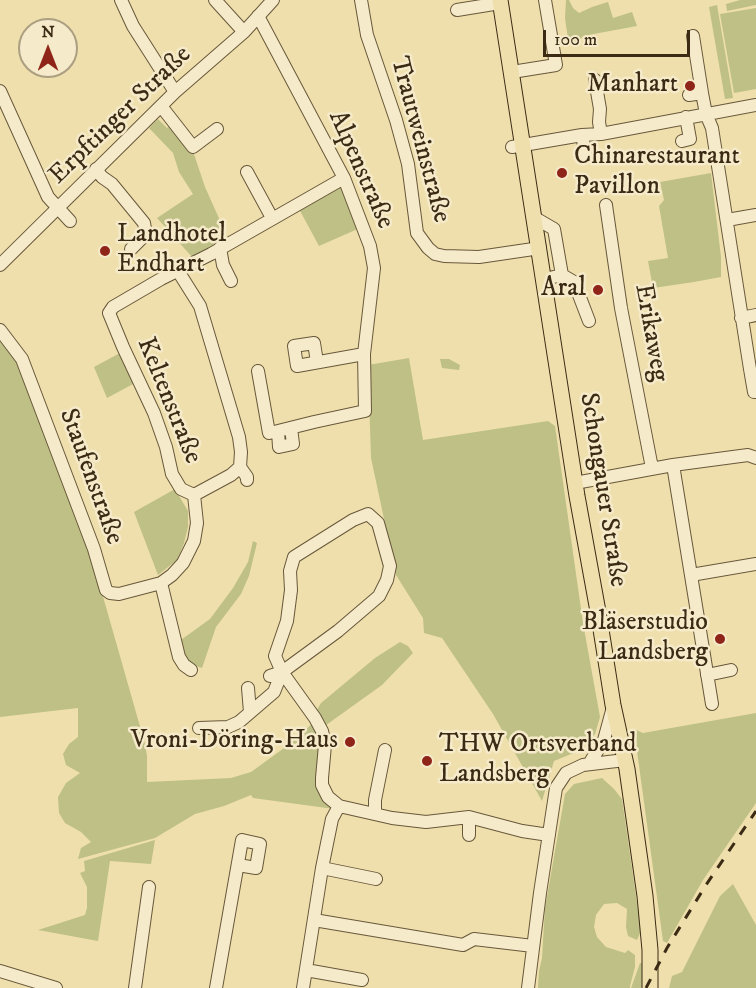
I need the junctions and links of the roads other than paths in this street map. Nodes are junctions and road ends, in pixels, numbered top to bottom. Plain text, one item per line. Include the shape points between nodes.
1 (121, 0) edge
2 (215, 0) edge
3 (273, 0) edge
4 (361, 0) edge
5 (545, 0) edge
6 (500, 2) edge
7 (457, 10) dead end
8 (258, 16) junction
9 (244, 32) junction
10 (693, 36) dead end
11 (512, 72) junction
12 (595, 80) dead end
13 (0, 91) edge
14 (175, 92) junction
15 (702, 93) junction
16 (689, 95) dead end
17 (756, 105) edge
18 (161, 106) junction
19 (706, 114) junction
20 (686, 117) junction
21 (217, 129) dead end
22 (601, 134) junction
23 (582, 135) junction
24 (682, 141) dead end
25 (518, 146) junction
26 (586, 156) dead end
27 (96, 169) junction
28 (247, 172) dead end
29 (344, 178) junction
30 (606, 205) dead end
31 (58, 208) junction
32 (756, 215) edge
33 (272, 218) junction
34 (535, 218) junction
35 (727, 219) junction
36 (70, 221) dead end
37 (220, 248) junction
38 (540, 248) junction
39 (131, 249) dead end
40 (0, 265) edge
41 (178, 271) junction
42 (562, 275) junction
43 (544, 279) junction
44 (231, 281) dead end
45 (756, 315) edge
46 (741, 318) junction
47 (589, 321) dead end
48 (0, 330) edge
49 (364, 354) junction
50 (317, 362) dead end
51 (753, 368) edge
52 (258, 371) dead end
53 (756, 392) edge
54 (756, 458) edge
55 (673, 465) junction
56 (240, 467) junction
57 (652, 468) junction
58 (247, 480) dead end
59 (575, 483) junction
60 (194, 495) junction
61 (756, 564) edge
62 (691, 574) junction
63 (161, 583) junction
64 (191, 670) dead end
65 (731, 670) dead end
66 (276, 674) junction
67 (707, 675) junction
68 (248, 687) dead end
69 (712, 704) dead end
70 (613, 705) junction
71 (250, 712) junction
72 (199, 728) dead end
73 (385, 750) dead end
74 (625, 760) junction
75 (589, 764) junction
76 (339, 806) junction
77 (375, 814) junction
78 (470, 817) junction
79 (549, 835) junction
80 (469, 836) dead end
81 (238, 865) dead end
82 (322, 868) junction
83 (376, 879) dead end
84 (149, 887) dead end
85 (314, 920) junction
86 (533, 946) junction
87 (306, 970) junction
88 (0, 971) edge
89 (362, 980) dead end
90 (56, 988) edge
91 (135, 988) edge
92 (216, 988) edge
93 (303, 988) edge
94 (528, 988) edge
95 (650, 988) edge

1 - 14 street
2 - 9 street
3 - 8 street, Erpftinger Straße
4 - 38 street, Trautweinstraße via 367,35 408,164 417,233 435,254 444,256 480,257
5 - 11 street via 556,65
6 - 7 street
6 - 11 main road, Schongauer Straße
8 - 9 street, Erpftinger Straße
8 - 29 street, Alpenstraße
9 - 14 street, Erpftinger Straße
10 - 15 street
11 - 25 main road, Schongauer Straße
12 - 22 street
13 - 31 street via 48,197
14 - 18 street, Erpftinger Straße
15 - 16 street
15 - 19 street
17 - 19 street
18 - 21 street via 193,147
18 - 27 street, Erpftinger Straße
19 - 20 street
19 - 35 street via 712,128
20 - 22 street
20 - 24 street via 690,139
22 - 23 street
23 - 25 street
23 - 26 street
25 - 34 main road, Schongauer Straße
27 - 31 street, Erpftinger Straße
27 - 39 street via 144,223 146,234
28 - 33 street
29 - 33 street, Keltenstraße
29 - 49 street, Alpenstraße via 370,246 374,268
30 - 57 street, Erikaweg
31 - 36 street
31 - 40 street, Erpftinger Straße
32 - 35 street
33 - 37 street, Keltenstraße
34 - 38 main road, Schongauer Straße
34 - 42 street via 554,229
35 - 46 street
37 - 41 street, Keltenstraße
37 - 44 street
38 - 43 main road, Schongauer Straße
41 - 56 street, Keltenstraße via 200,306 216,354 239,437
41 - 60 street, Keltenstraße via 113,307 109,313 154,413 172,474 181,489
42 - 43 street
42 - 47 street via 574,282
43 - 59 main road, Schongauer Straße
45 - 46 street
46 - 51 street
48 - 63 street, Staufenstraße via 22,359 106,590 119,594
49 - 50 street
49 - 52 street, Alpenstraße via 365,411 269,433
51 - 53 street
54 - 55 street via 748,455
55 - 57 street
55 - 62 street
56 - 58 street
56 - 60 street, Keltenstraße
57 - 59 street
59 - 70 main road, Schongauer Straße
60 - 63 street, Staufenstraße via 198,521 194,541 183,563
61 - 62 street
62 - 67 street
63 - 64 street via 177,652
65 - 67 street
66 - 66 street via 275,656 287,621 294,557 368,514 378,523 390,566 379,596 338,631
66 - 71 street via 274,692
66 - 76 street via 322,731 322,785
67 - 69 street
68 - 71 street
70 - 74 main road, Schongauer Straße
70 - 75 street via 604,740
71 - 72 street via 228,727
73 - 77 street
74 - 75 street
74 - 95 main road, Schongauer Straße via 645,896
75 - 79 street via 567,773 556,788
76 - 77 street
76 - 82 street via 332,819
77 - 78 street via 426,822
78 - 79 street
78 - 80 street
79 - 86 street
81 - 92 street
82 - 83 street
82 - 85 street
84 - 91 street
85 - 86 street via 463,945 474,939 510,940
85 - 87 street
86 - 94 street
87 - 89 street
87 - 93 street
88 - 90 street

